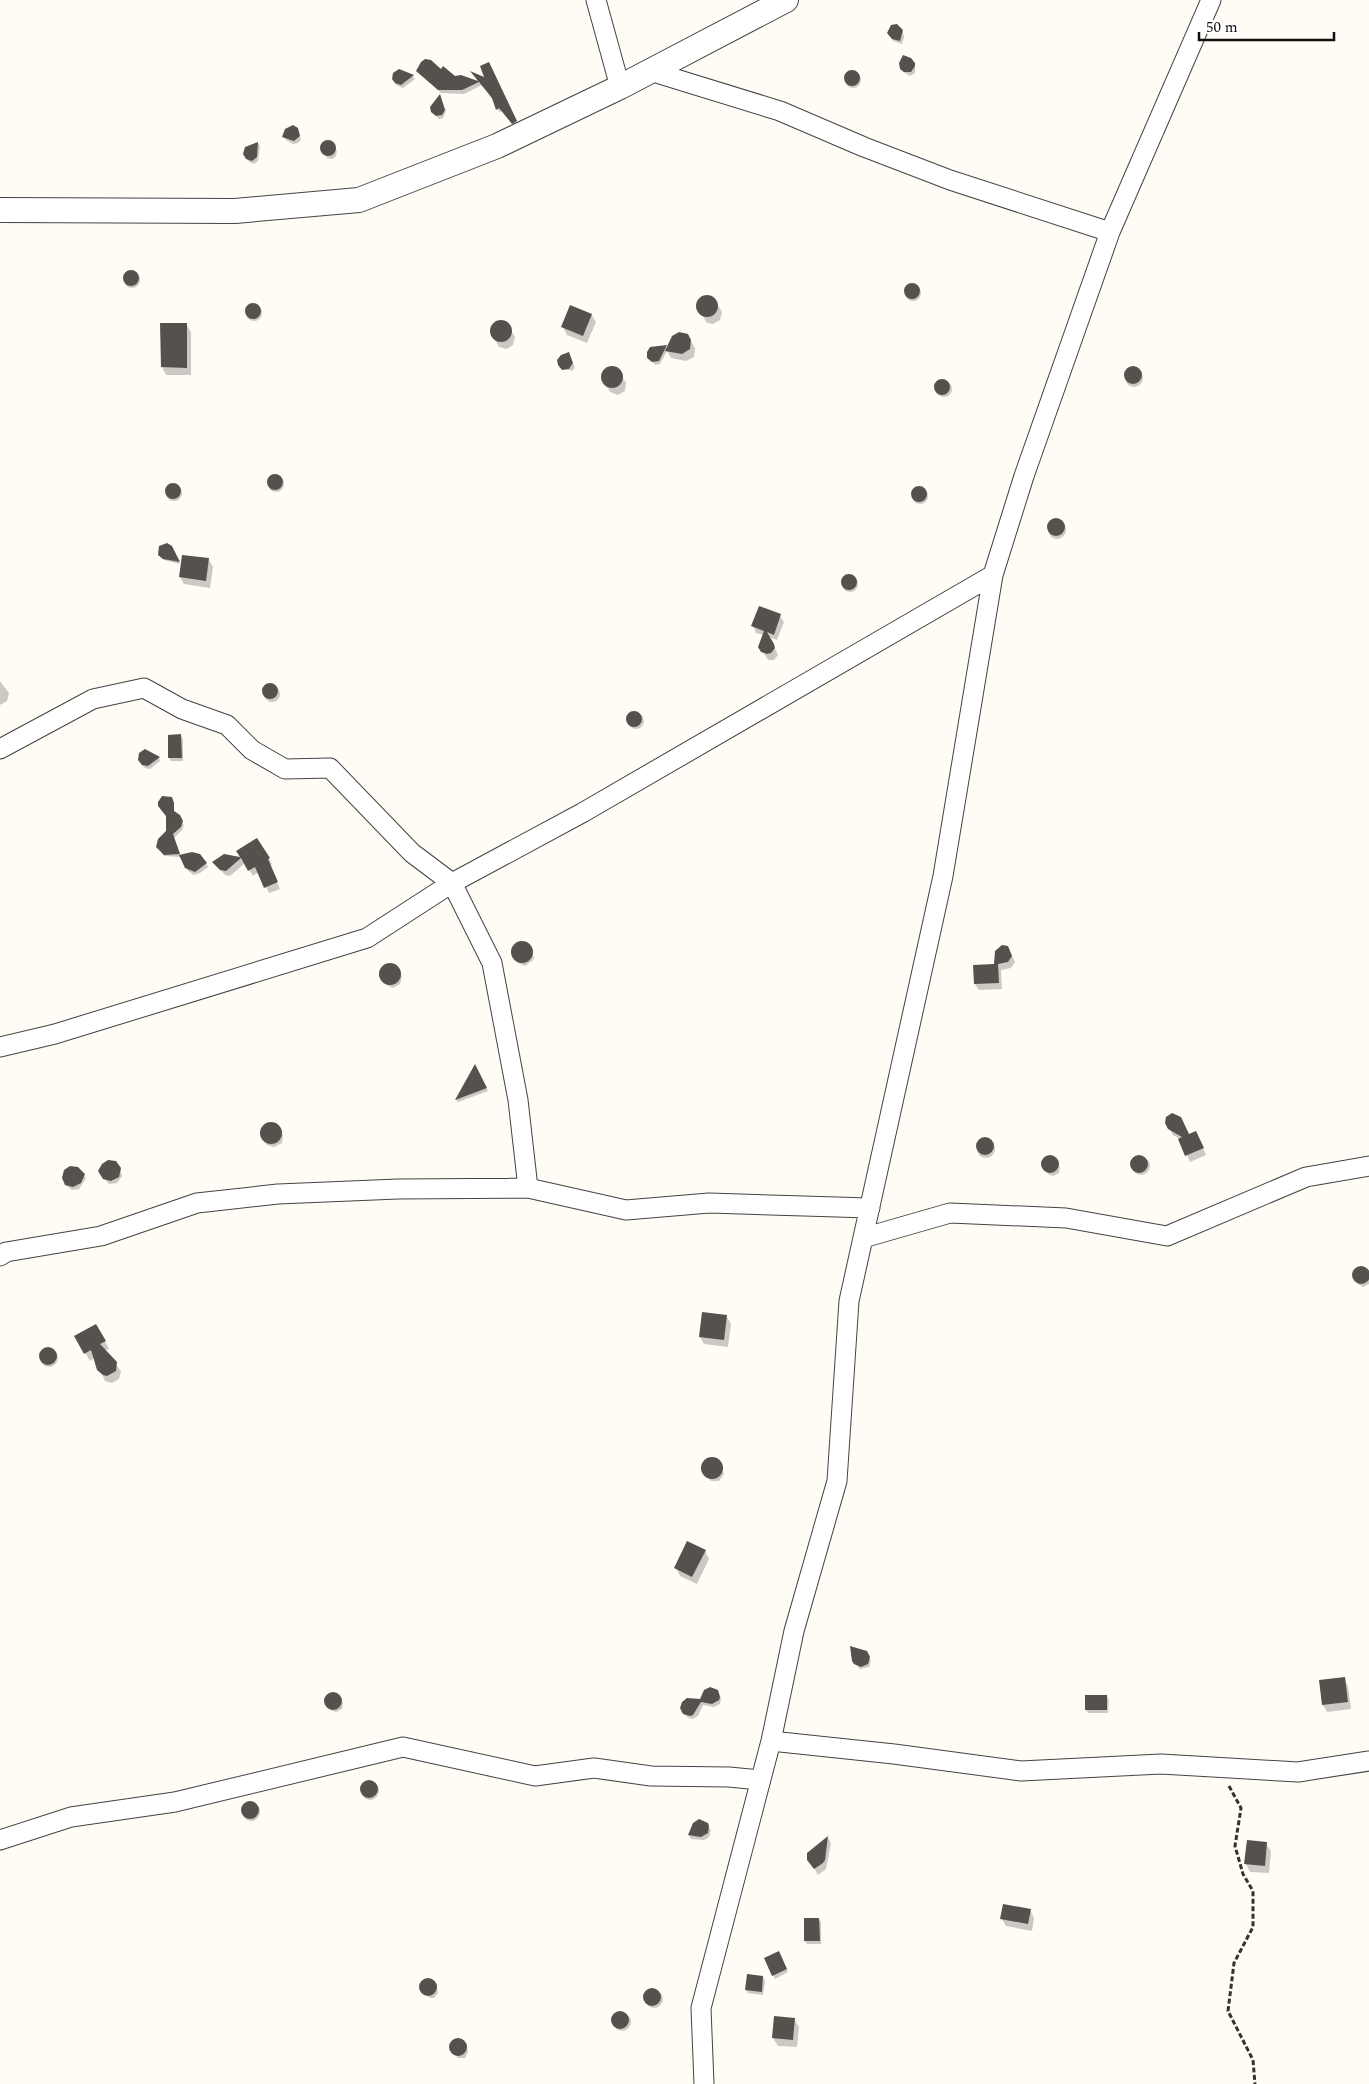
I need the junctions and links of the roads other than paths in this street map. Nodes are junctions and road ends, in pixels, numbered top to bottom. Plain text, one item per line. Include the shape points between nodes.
1 (596, 0) edge
2 (786, 0) edge
3 (1211, 0) edge
4 (650, 71) junction
5 (620, 87) junction
6 (0, 210) edge
7 (1110, 232) junction
8 (993, 575) junction
9 (0, 749) edge
10 (452, 883) junction
11 (0, 1047) edge
12 (1369, 1166) edge
13 (528, 1188) junction
14 (870, 1208) junction
15 (863, 1238) junction
16 (0, 1256) edge
17 (771, 1740) junction
18 (1369, 1761) edge
19 (760, 1780) junction
20 (0, 1840) edge
21 (704, 2084) edge

1 - 5 street
2 - 4 street
3 - 7 street
4 - 5 street
4 - 7 street via 780,111 950,180
5 - 6 street via 497,146 360,200 235,210
7 - 8 street via 1024,476
8 - 10 street via 590,808
8 - 14 street via 944,876
9 - 10 street via 93,700 144,688 182,709 227,725 252,750 285,769 330,768 412,853
10 - 11 street via 368,938 55,1034
10 - 13 street via 492,963 518,1100
12 - 15 street via 1306,1177 1167,1236 1066,1218 950,1213
13 - 14 street via 626,1210 709,1203
13 - 16 street via 288,1194 197,1203 101,1236 6,1252
14 - 15 street
15 - 17 street via 849,1301 837,1481 794,1631
17 - 18 street via 1021,1771 1161,1764 1298,1772
17 - 19 street
19 - 20 street via 651,1776 594,1768 535,1776 403,1747 175,1802 71,1817
19 - 21 street via 701,2008

